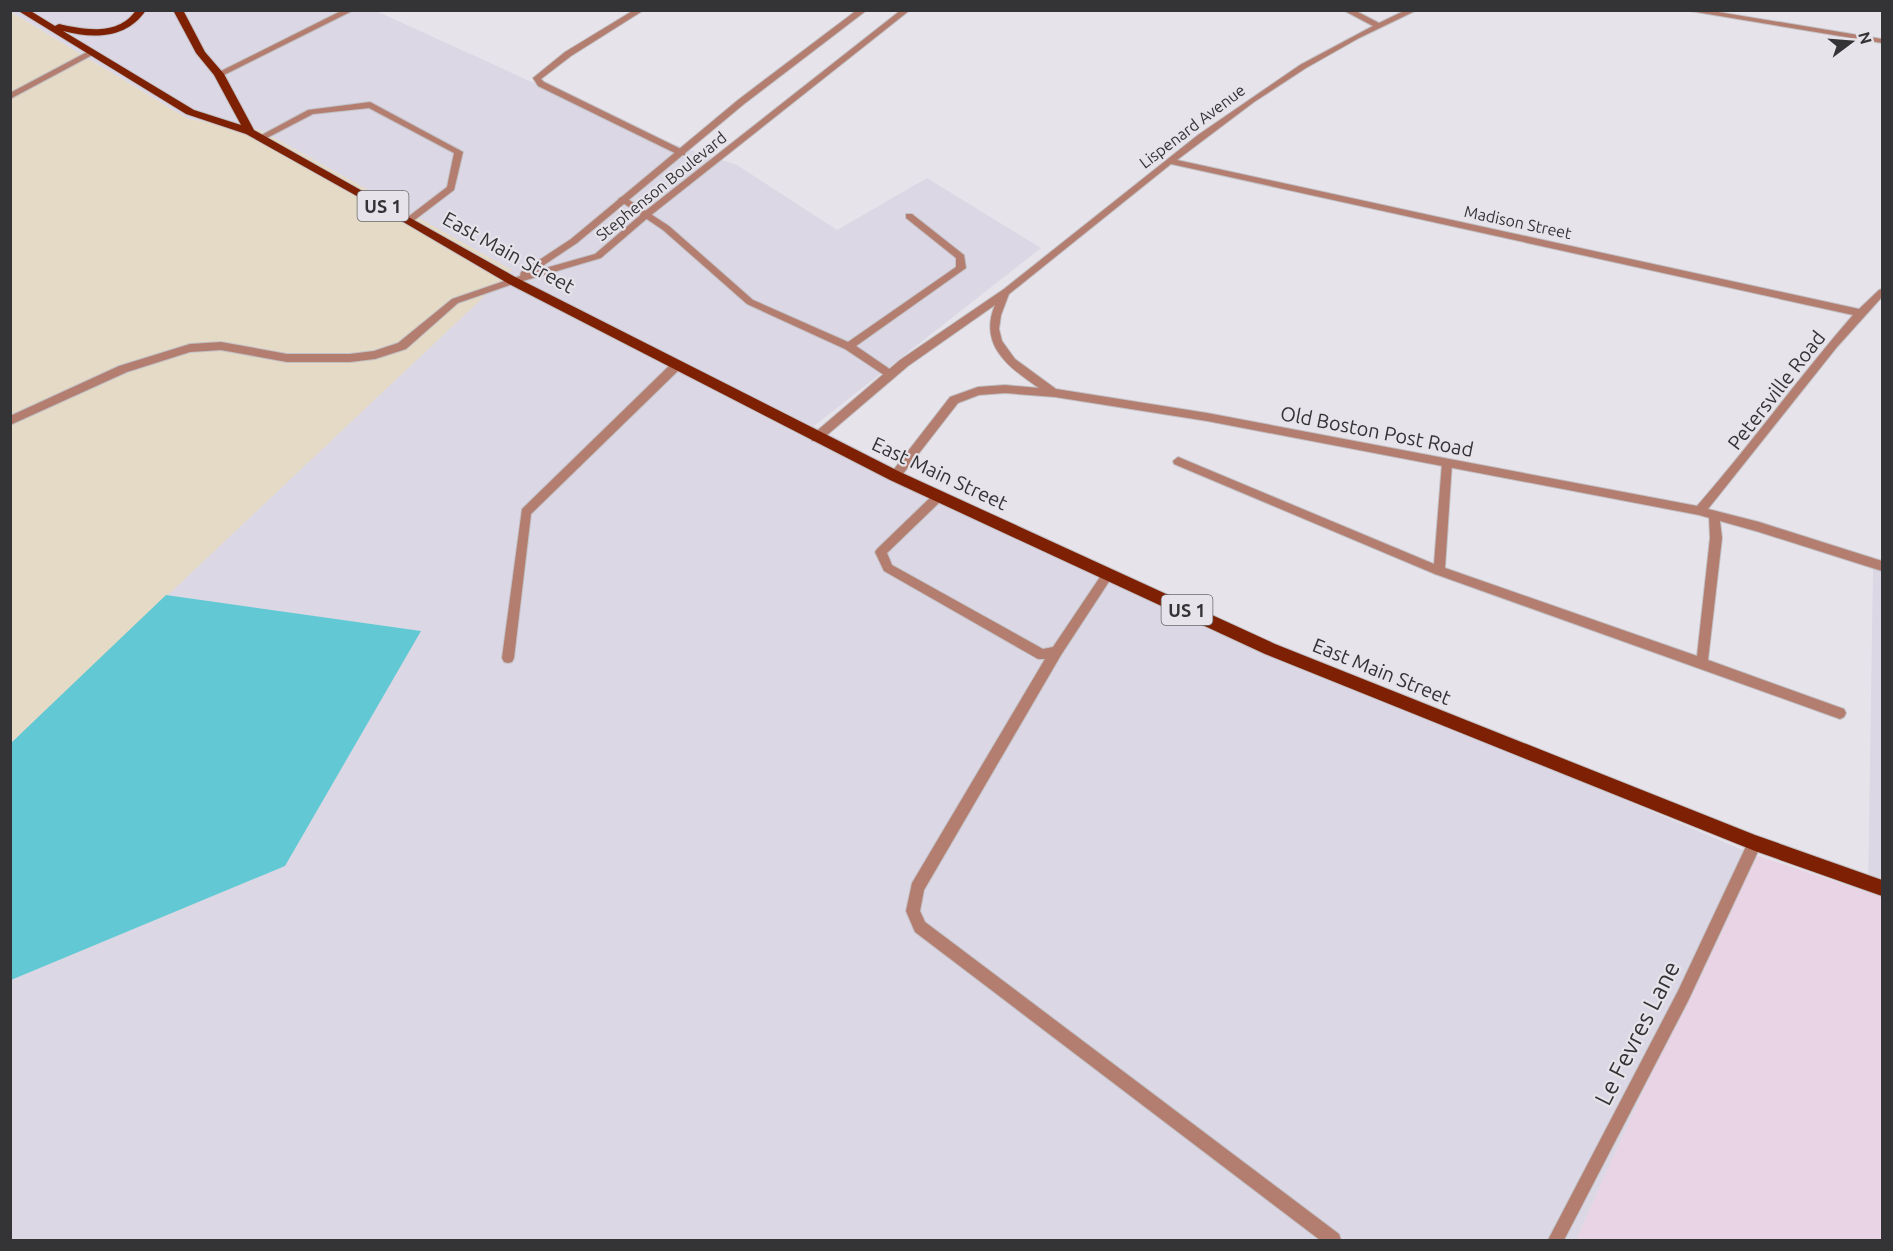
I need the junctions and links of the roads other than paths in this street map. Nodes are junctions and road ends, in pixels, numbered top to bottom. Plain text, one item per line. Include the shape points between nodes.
1 (21, 10) edge
2 (141, 10) edge
3 (178, 10) edge
4 (350, 10) edge
5 (640, 10) edge
6 (863, 10) edge
7 (906, 10) edge
8 (1347, 10) edge
9 (1413, 10) edge
10 (1688, 10) edge
11 (41, 23) junction
12 (1378, 25) junction
13 (1882, 41) edge
14 (92, 53) junction
15 (219, 74) junction
16 (10, 97) edge
17 (255, 135) junction
18 (682, 153) junction
19 (1170, 161) junction
20 (623, 199) junction
21 (647, 214) junction
22 (909, 216) dead end
23 (409, 220) junction
24 (513, 281) junction
25 (1006, 292) junction
26 (1882, 292) edge
27 (1860, 313) junction
28 (849, 346) junction
29 (677, 365) junction
30 (890, 375) junction
31 (1056, 393) junction
32 (10, 421) edge
33 (816, 438) junction
34 (1178, 461) dead end
35 (1447, 463) junction
36 (895, 476) junction
37 (939, 496) junction
38 (1699, 511) junction
39 (1715, 516) junction
40 (1882, 566) edge
41 (1439, 571) junction
42 (1108, 574) junction
43 (1057, 651) junction
44 (508, 658) dead end
45 (1702, 663) junction
46 (1840, 713) dead end
47 (1755, 843) junction
48 (1882, 888) edge
49 (1333, 1240) edge
50 (1556, 1240) edge

1 - 11 main road, East Main Street / US 1
2 - 11 main road via 130,23 100,33 82,33
3 - 15 main road via 201,53
4 - 15 street
5 - 18 street via 537,78 541,84
6 - 18 street, Stephenson Boulevard via 741,102
7 - 21 street, Stephenson Boulevard
8 - 12 street
9 - 12 street, Lispenard Avenue
10 - 13 street
11 - 14 main road, East Main Street / US 1
12 - 19 street, Lispenard Avenue via 1293,71
14 - 16 street
14 - 17 main road, East Main Street / US 1 via 190,112
15 - 17 main road
17 - 23 main road, East Main Street / US 1
17 - 23 street via 311,112 370,105 459,153 451,188
18 - 20 street, Stephenson Boulevard
19 - 25 street, Lispenard Avenue
19 - 27 street, Madison Street
20 - 21 street
20 - 24 street, Stephenson Boulevard via 574,241
21 - 24 street, Stephenson Boulevard via 598,256
21 - 28 street via 750,302
22 - 28 street via 961,257 961,268
23 - 24 main road, East Main Street / US 1
24 - 29 main road, East Main Street / US 1
24 - 32 street via 455,301 402,346 375,355 287,357 221,346 190,348 123,369
25 - 30 street, Lispenard Avenue
25 - 31 street via 994,331 1000,348 1017,368
26 - 27 street, Petersville Road
27 - 38 street, Petersville Road via 1733,474
28 - 30 street
29 - 33 main road, East Main Street / US 1
29 - 44 street via 526,512
30 - 33 street, Lispenard Avenue
31 - 35 street, Old Boston Post Road
31 - 36 street, Old Boston Post Road via 1005,389 978,391 954,400
33 - 36 main road, East Main Street / US 1
34 - 41 street
35 - 38 street, Old Boston Post Road
35 - 41 street
36 - 37 main road, East Main Street / US 1
37 - 42 main road, East Main Street / US 1
37 - 43 street via 881,552 888,568 1042,655
38 - 39 street, Old Boston Post Road
39 - 40 street, Old Boston Post Road
39 - 45 street
41 - 45 street
42 - 43 street
42 - 47 main road, East Main Street / US 1 via 1280,653
43 - 49 street via 917,888 913,911 920,927
45 - 46 street
47 - 48 main road, East Main Street / US 1
47 - 50 street, Le Fevres Lane via 1683,996

